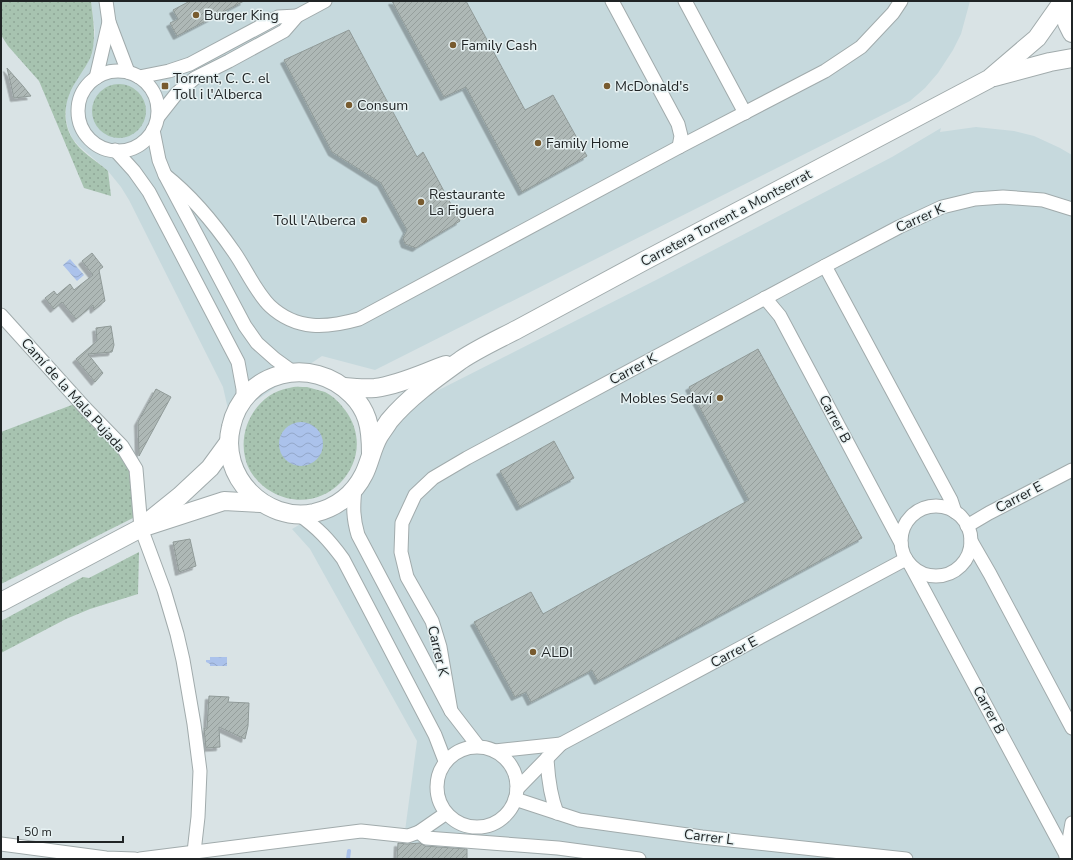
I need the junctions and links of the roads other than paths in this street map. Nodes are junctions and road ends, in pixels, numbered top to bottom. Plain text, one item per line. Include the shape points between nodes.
1 (106, 1) edge
2 (325, 1) edge
3 (612, 1) edge
4 (685, 1) edge
5 (901, 1) edge
6 (1063, 1) edge
7 (297, 16) junction
8 (109, 22) junction
9 (1072, 33) edge
10 (1072, 58) edge
11 (133, 74) junction
12 (96, 78) junction
13 (989, 79) junction
14 (745, 112) junction
15 (158, 117) junction
16 (153, 130) junction
17 (679, 147) junction
18 (115, 150) junction
19 (165, 175) junction
20 (1072, 209) edge
21 (825, 266) junction
22 (765, 298) junction
23 (1, 315) edge
24 (464, 359) junction
25 (292, 372) junction
26 (344, 387) junction
27 (243, 400) junction
28 (229, 442) junction
29 (371, 454) junction
30 (1072, 470) edge
31 (355, 489) junction
32 (261, 503) junction
33 (955, 512) junction
34 (298, 514) junction
35 (967, 526) junction
36 (141, 528) junction
37 (971, 541) junction
38 (901, 542) junction
39 (908, 563) junction
40 (1, 602) edge
41 (451, 711) junction
42 (1072, 728) edge
43 (561, 744) junction
44 (478, 746) junction
45 (495, 751) junction
46 (547, 758) junction
47 (445, 761) junction
48 (516, 794) junction
49 (557, 813) junction
50 (446, 814) junction
51 (1072, 823) edge
52 (419, 832) junction
53 (1, 844) edge
54 (194, 852) junction
55 (1066, 857) edge
56 (135, 859) edge
57 (140, 859) edge
58 (639, 859) edge
59 (906, 859) edge

1 - 8 street
2 - 7 street
3 - 17 street via 678,124 681,136
4 - 14 street
5 - 14 street via 861,47 825,70
6 - 9 main road via 1067,23
6 - 13 main road via 1037,38
7 - 11 street via 278,17 190,64 169,71
7 - 15 street via 284,31 195,78 177,93
8 - 11 street
8 - 12 street
10 - 13 main road
11 - 12 street via 117,71
11 - 15 street via 148,84 154,94 158,105
12 - 18 street via 87,86 81,97 80,121 93,141
13 - 24 main road, Carretera Torrent a Montserrat
14 - 17 street
15 - 16 street
16 - 18 street via 137,146
16 - 19 street
17 - 19 street via 359,319 338,325 321,326 304,324 286,317 270,306 218,228 193,200
18 - 27 street via 149,192 238,362
19 - 25 street via 245,326 257,343
20 - 21 street, Carrer K via 1043,200 1003,197 975,199 942,207
21 - 22 street, Carrer K
21 - 33 street via 951,500
22 - 38 street, Carrer B via 780,316
22 - 41 street, Carrer K via 467,458 433,478 415,495 402,523 401,552 407,577 432,621 440,646
23 - 36 street, Camí de la Mala Pujada via 86,410 122,446 136,469
24 - 26 main road via 390,385 374,388
24 - 29 main road via 420,391 392,417 379,435
25 - 26 main road via 311,372 328,377
25 - 27 main road via 273,377 256,386
26 - 29 main road via 357,400 367,417 371,435
27 - 28 main road via 230,427
28 - 32 main road via 231,460 237,476
28 - 36 main road via 210,468
29 - 31 main road via 365,473
30 - 35 street, Carrer E
31 - 34 main road via 329,508 314,513
31 - 41 street via 353,518 358,535
32 - 34 main road via 279,511
32 - 36 main road via 224,501
33 - 35 street
33 - 38 street via 934,506 923,508 906,522
34 - 47 street via 316,527 343,559 435,735
35 - 37 street
36 - 40 main road
36 - 54 street, Camí de la Mala Pujada via 177,634 194,724 200,771
37 - 39 street via 965,560 950,574 929,576
37 - 42 street
38 - 39 street
39 - 43 street, Carrer E
39 - 55 street, Carrer B
41 - 44 street
43 - 45 street
43 - 46 street
44 - 45 street
44 - 47 street via 464,748
45 - 48 street via 511,764 516,777
46 - 48 street
46 - 49 street via 551,796
47 - 50 street via 436,782 438,801
48 - 49 street, Carrer L
48 - 50 street via 513,806 501,820 489,826 475,828 456,823
49 - 59 street, Carrer L via 579,820 695,836
50 - 52 street
51 - 55 street
52 - 54 street via 408,836 361,831
52 - 58 street via 426,838 558,848
53 - 56 street via 106,858
54 - 57 street

